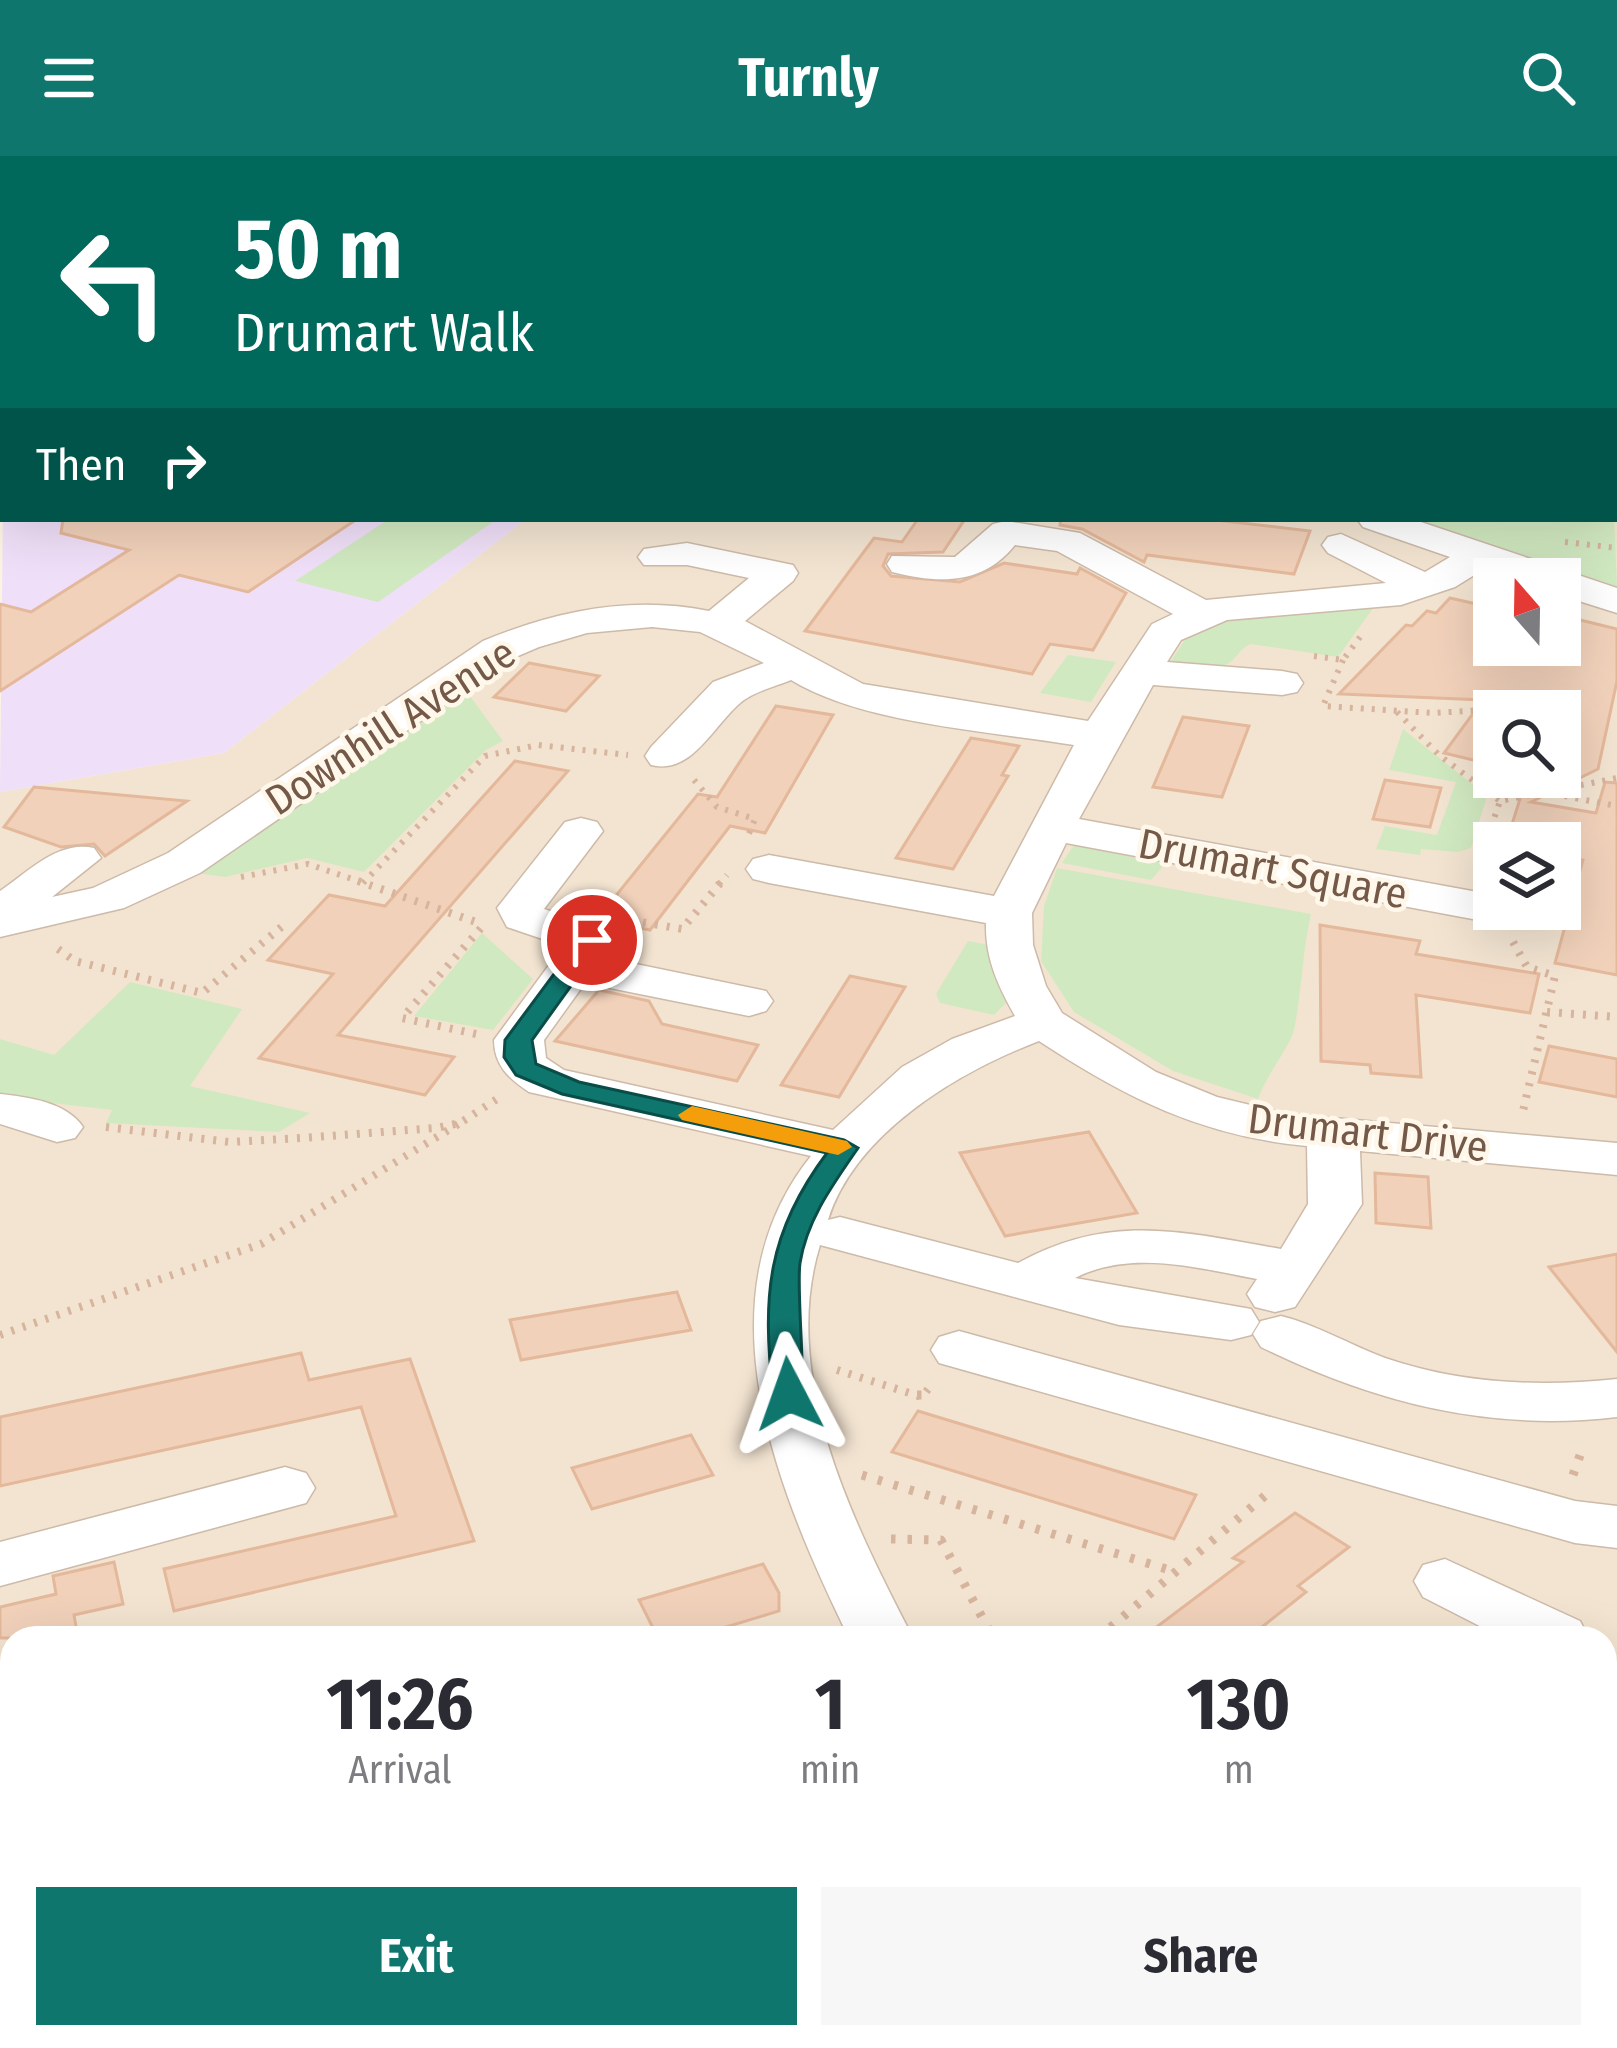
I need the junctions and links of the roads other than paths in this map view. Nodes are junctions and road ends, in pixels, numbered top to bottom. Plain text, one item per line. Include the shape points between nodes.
1 (1385, 522) edge
2 (1341, 545) dead end
3 (1481, 554) junction
4 (657, 556) dead end
5 (1493, 558) edge
6 (906, 563) dead end
7 (1423, 586) junction
8 (1581, 589) edge
9 (1617, 602) edge
10 (1202, 614) junction
11 (715, 626) junction
12 (791, 666) junction
13 (1138, 672) junction
14 (1282, 683) dead end
15 (1100, 736) junction
16 (666, 756) road end
17 (1052, 827) junction
18 (580, 831) dead end
19 (78, 858) dead end
20 (751, 858) road end
21 (1473, 906) edge
22 (1009, 913) junction
23 (14, 917) edge
24 (582, 953) junction
25 (749, 1001) dead end
26 (1043, 1022) junction
27 (0, 1109) edge
28 (57, 1127) road end
29 (1333, 1132) junction
30 (844, 1148) junction
31 (1617, 1159) edge
32 (840, 1234) dead end
33 (1025, 1282) junction
34 (1267, 1309) junction
35 (959, 1350) road end
36 (1608, 1400) edge
37 (285, 1488) dead end
38 (1601, 1507) edge
39 (0, 1564) edge
40 (1445, 1581) dead end
41 (875, 1626) edge
42 (1533, 1626) edge

1 - 3 street
2 - 7 street
3 - 5 street
3 - 7 street
4 - 11 street via 687,554 779,573
6 - 10 street via 968,567 984,561 1006,532 1067,541
7 - 10 street
8 - 9 street
10 - 13 street via 1166,632
11 - 12 street, Downhill Avenue
11 - 23 street, Downhill Avenue via 610,617 535,632 496,650 171,869 107,898
12 - 15 street, Downhill Avenue via 851,694
12 - 16 street via 728,691
13 - 14 street
13 - 15 street
15 - 17 street
17 - 21 street, Drumart Square
17 - 22 street
18 - 24 street via 503,921
19 - 23 street
20 - 22 street
22 - 26 street via 1009,945
24 - 25 street
24 - 30 street via 528,1059 571,1088
26 - 29 street, Drumart Drive via 1138,1082 1201,1109
26 - 30 street via 920,1078
27 - 28 street
29 - 31 street, Drumart Drive
29 - 34 street via 1335,1204
30 - 41 street via 809,1196 786,1262 784,1353 794,1436
32 - 33 street
33 - 34 street via 1119,1307
33 - 34 street via 1103,1248 1156,1248
34 - 36 street via 1335,1363 1485,1404 1557,1408
35 - 38 street via 1575,1522
37 - 39 street
40 - 42 street

